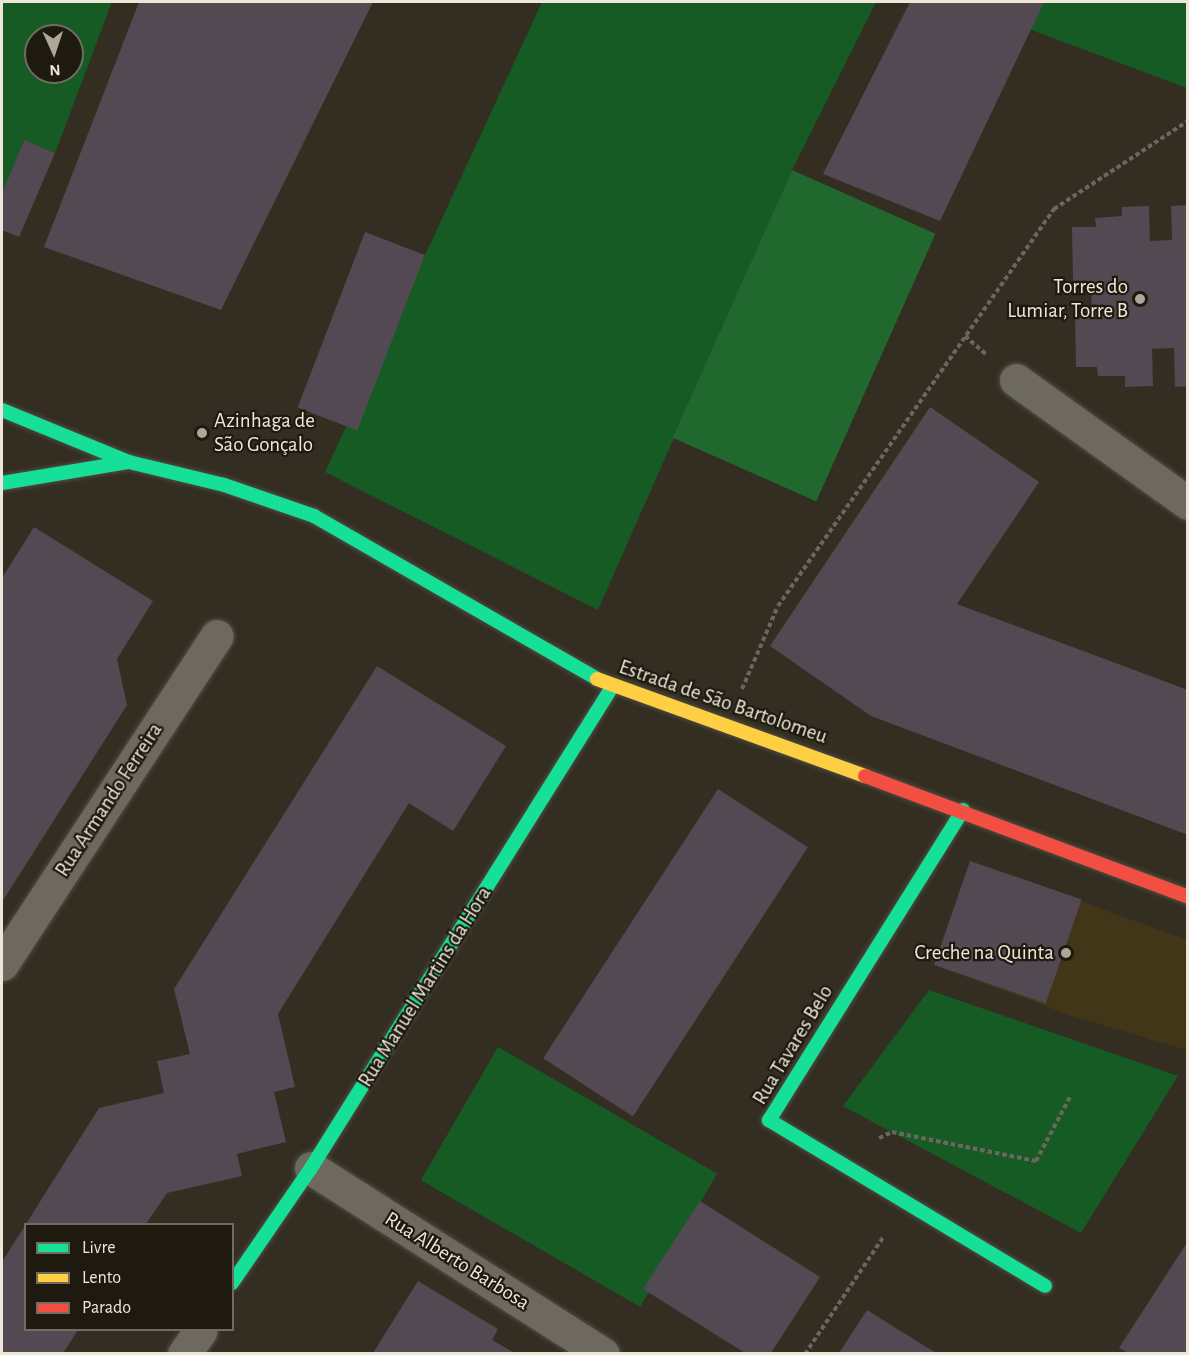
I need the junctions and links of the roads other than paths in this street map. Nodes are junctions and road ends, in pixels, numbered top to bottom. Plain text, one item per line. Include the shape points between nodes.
1 (1016, 380) dead end
2 (2, 410) edge
3 (129, 462) junction
4 (2, 483) edge
5 (1188, 502) edge
6 (217, 636) dead end
7 (612, 687) junction
8 (963, 810) junction
9 (1188, 897) edge
10 (2, 964) edge
11 (311, 1168) junction
12 (234, 1280) edge
13 (1045, 1286) dead end
14 (200, 1331) edge
15 (184, 1353) edge
16 (603, 1353) edge

1 - 5 street
2 - 3 street, Estrada de São Bartolomeu
3 - 4 street, Estrada de São Bartolomeu
3 - 7 street, Estrada de São Bartolomeu via 224,485 314,516
6 - 10 street, Rua Armando Ferreira
7 - 8 street, Estrada de São Bartolomeu via 727,724
7 - 11 street, Rua Manuel Martins da Hora
8 - 9 street, Estrada de São Bartolomeu
8 - 13 street, Rua Tavares Belo via 769,1120
11 - 12 street, Rua Manuel Martins da Hora
11 - 16 street, Rua Alberto Barbosa
14 - 15 street

